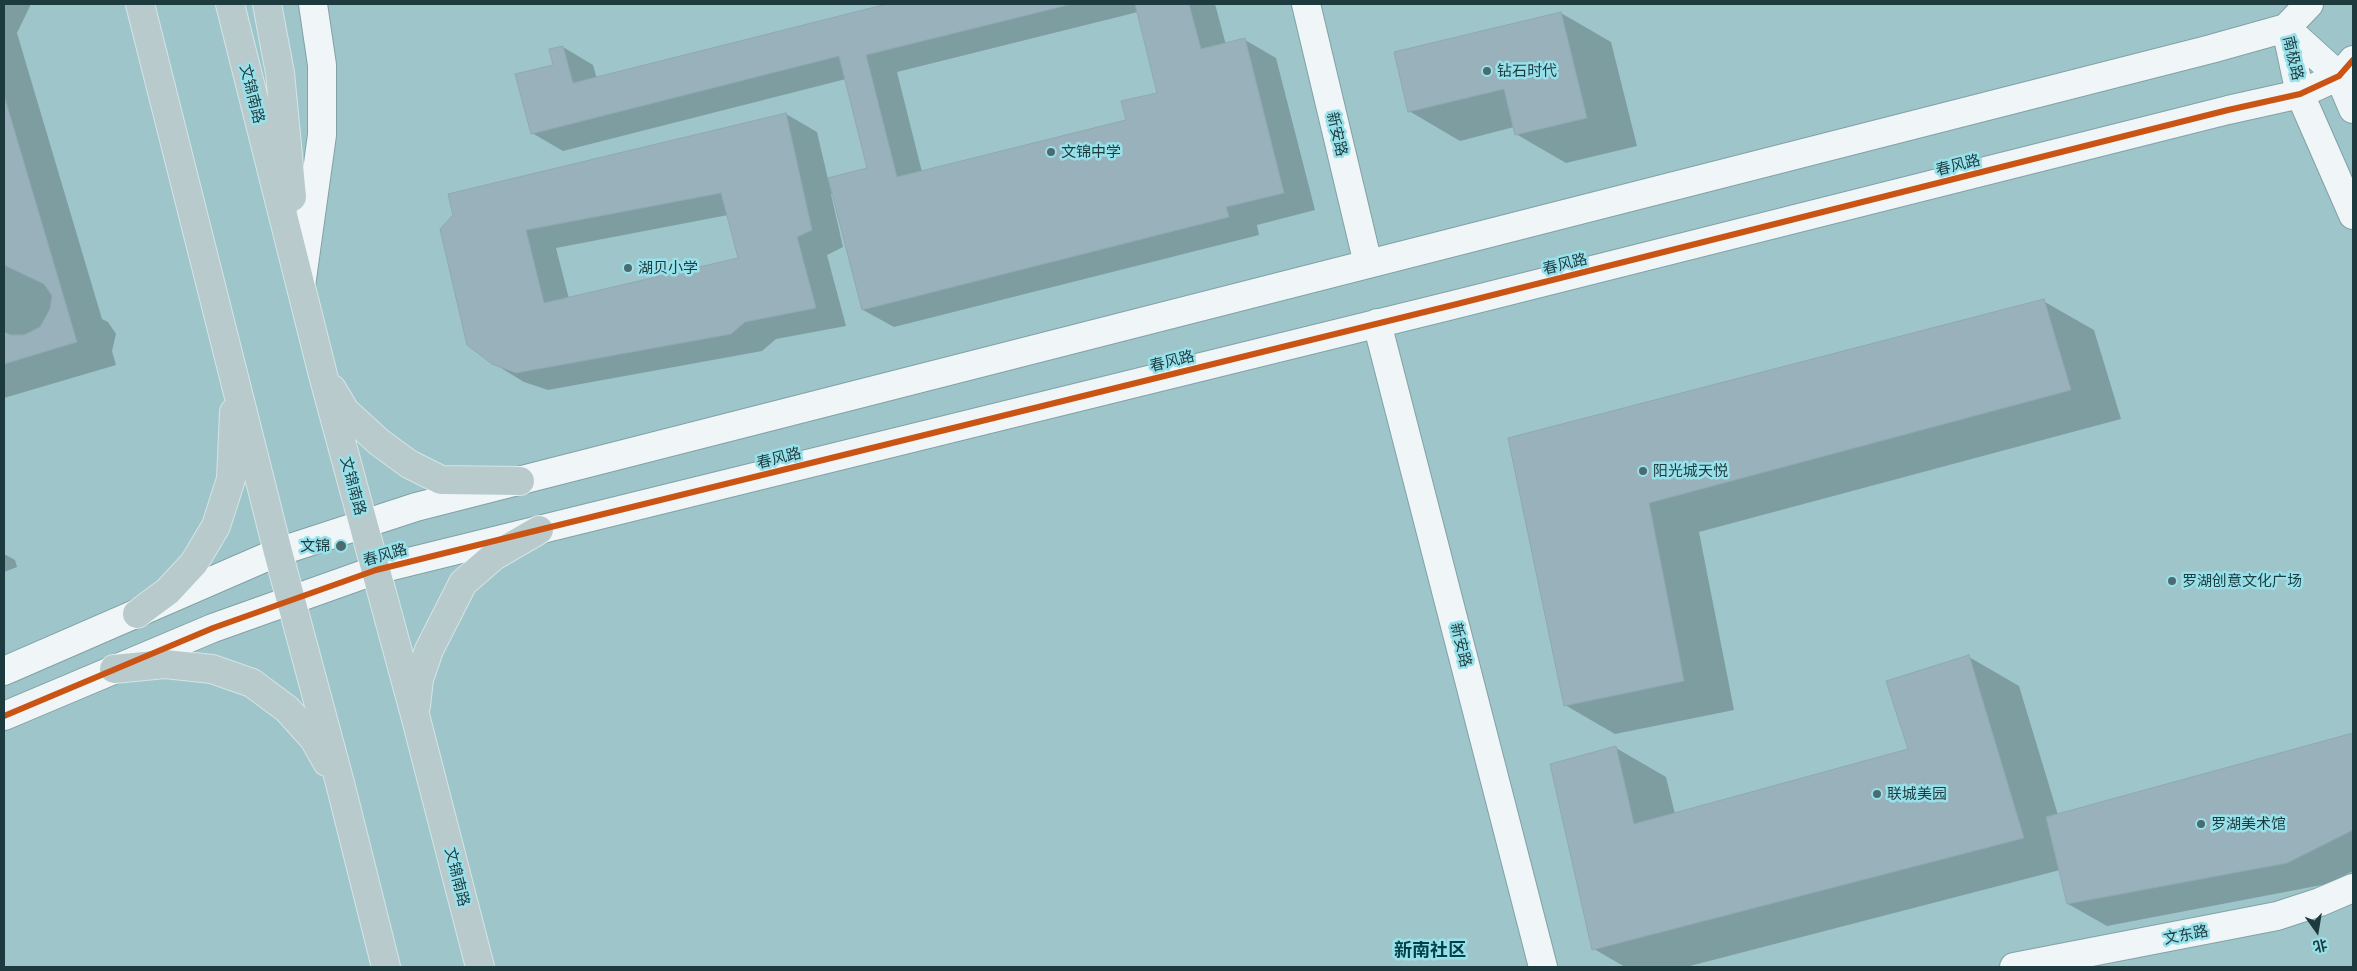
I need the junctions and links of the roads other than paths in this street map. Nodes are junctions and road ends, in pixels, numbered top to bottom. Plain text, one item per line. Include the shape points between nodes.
1 (140, 4) edge
2 (230, 4) edge
3 (267, 4) edge
4 (313, 4) edge
5 (1306, 4) edge
6 (2309, 4) edge
7 (2286, 28) junction
8 (2346, 68) edge
9 (2300, 94) junction
10 (2353, 109) edge
11 (2353, 215) edge
12 (1368, 264) junction
13 (301, 286) junction
14 (1377, 323) junction
15 (232, 370) junction
16 (323, 375) junction
17 (520, 481) junction
18 (363, 524) junction
19 (540, 530) junction
20 (278, 552) junction
21 (376, 570) junction
22 (291, 600) junction
23 (137, 614) junction
24 (114, 669) junction
25 (4, 671) edge
26 (415, 715) junction
27 (4, 716) edge
28 (340, 783) junction
29 (2353, 888) edge
30 (386, 967) edge
31 (480, 967) edge
32 (1543, 967) edge
33 (2014, 967) edge

1 - 15 highway
2 - 13 highway, 文锦南路
3 - 13 highway via 280,73
4 - 13 street via 322,66 322,135
5 - 12 street, 新安路
6 - 7 street
7 - 8 street, 南极路
7 - 9 street, 南极路
7 - 12 street
8 - 9 street, 春风路
8 - 10 street, 南极路
9 - 11 street, 南极路
9 - 14 street, 春风路
12 - 17 street
13 - 16 highway, 文锦南路
14 - 19 street, 春风路
14 - 32 street, 新安路
15 - 20 highway
15 - 23 highway via 234,431 231,479 216,526 194,563 168,592
16 - 17 highway via 346,411 378,442 409,464 441,480
16 - 18 highway, 文锦南路
17 - 18 street
18 - 20 street
18 - 21 highway, 文锦南路
19 - 21 street, 春风路
19 - 26 highway via 494,556 463,583 429,650 419,679
20 - 22 highway
20 - 23 street
21 - 22 street, 春风路
21 - 26 highway, 文锦南路
22 - 24 street, 春风路
22 - 28 highway
23 - 25 street
24 - 27 street, 春风路
24 - 28 highway via 165,664 212,669 252,683 287,709 314,739
26 - 31 highway, 文锦南路
28 - 30 highway
29 - 33 street, 文东路 via 2277,916

